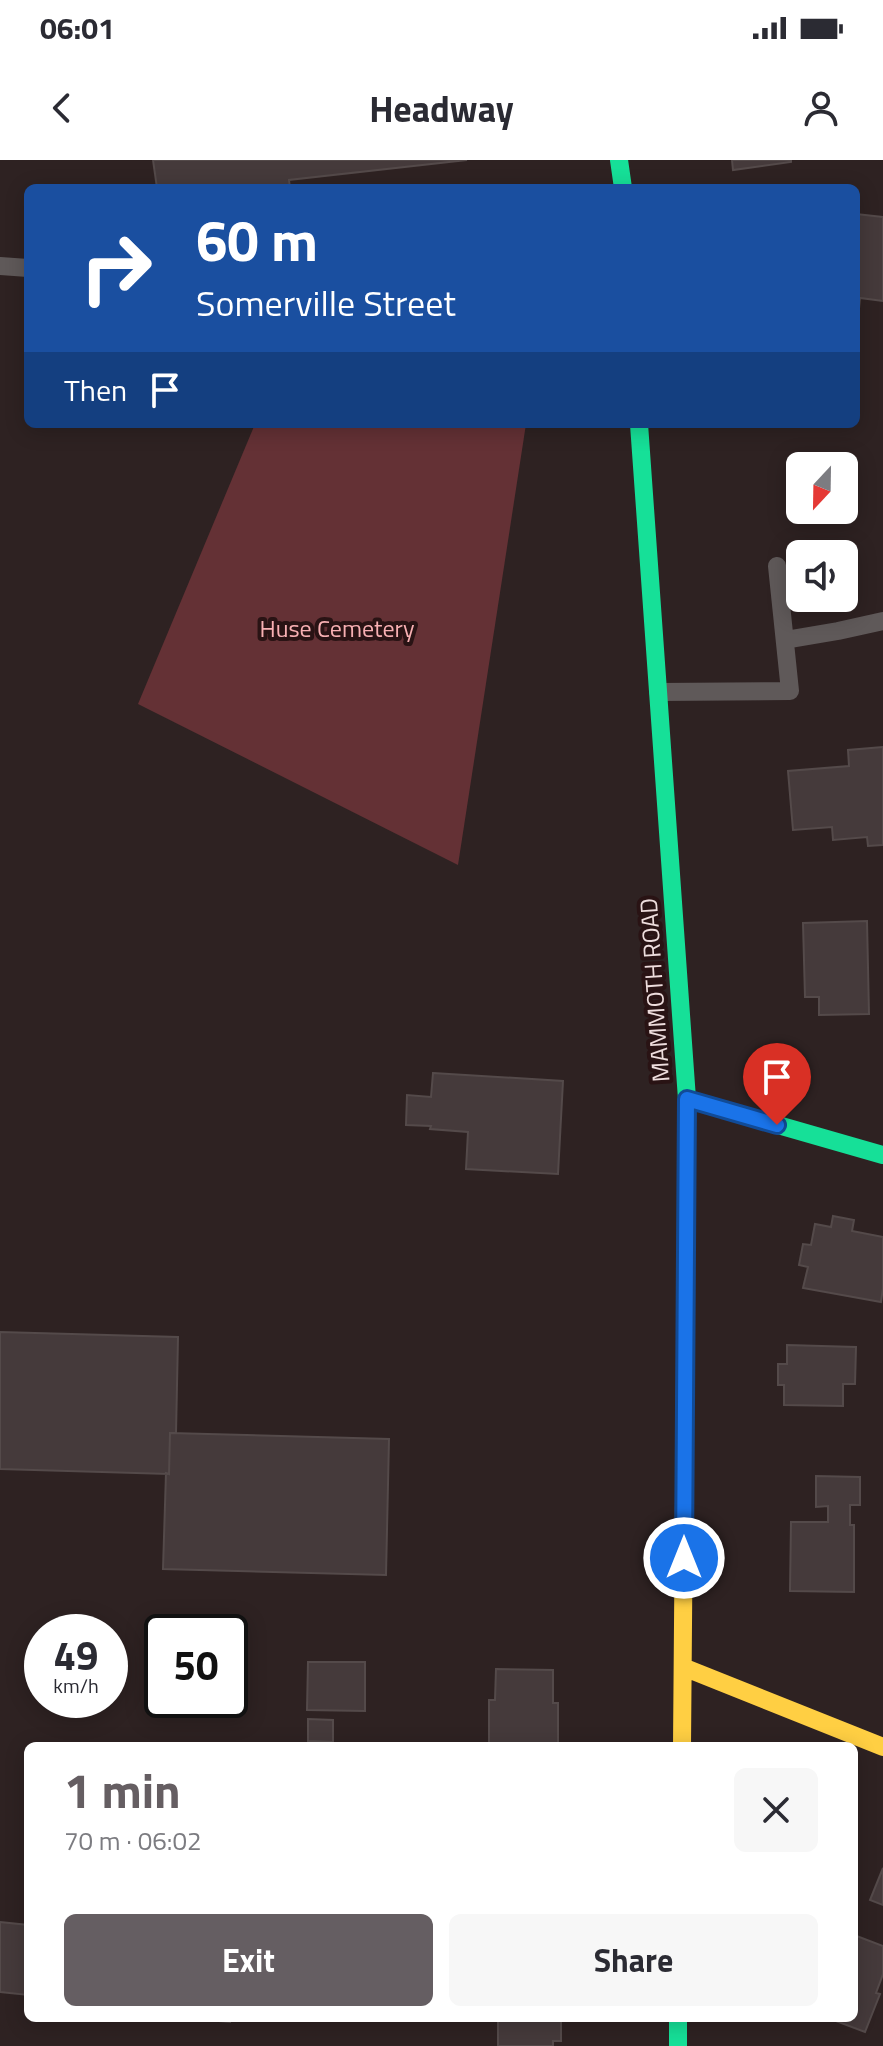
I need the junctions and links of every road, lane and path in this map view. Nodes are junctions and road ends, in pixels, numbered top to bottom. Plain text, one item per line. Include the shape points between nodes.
1 (619, 160) edge
2 (622, 184) edge
3 (0, 266) edge
4 (24, 268) edge
5 (639, 428) edge
6 (777, 566) dead end
7 (883, 621) edge
8 (785, 640) junction
9 (657, 692) junction
10 (687, 1099) junction
11 (883, 1155) edge
12 (683, 1667) junction
13 (682, 1742) edge
14 (883, 1747) edge
15 (678, 2022) edge
16 (678, 2046) edge

1 - 2 main road
3 - 4 lane
5 - 9 main road, MAMMOTH ROAD
6 - 8 lane
7 - 8 lane
8 - 9 lane via 790,691
9 - 10 main road, MAMMOTH ROAD
10 - 11 main road
10 - 12 main road, MAMMOTH ROAD
12 - 13 main road, MAMMOTH ROAD
12 - 14 main road
15 - 16 main road

